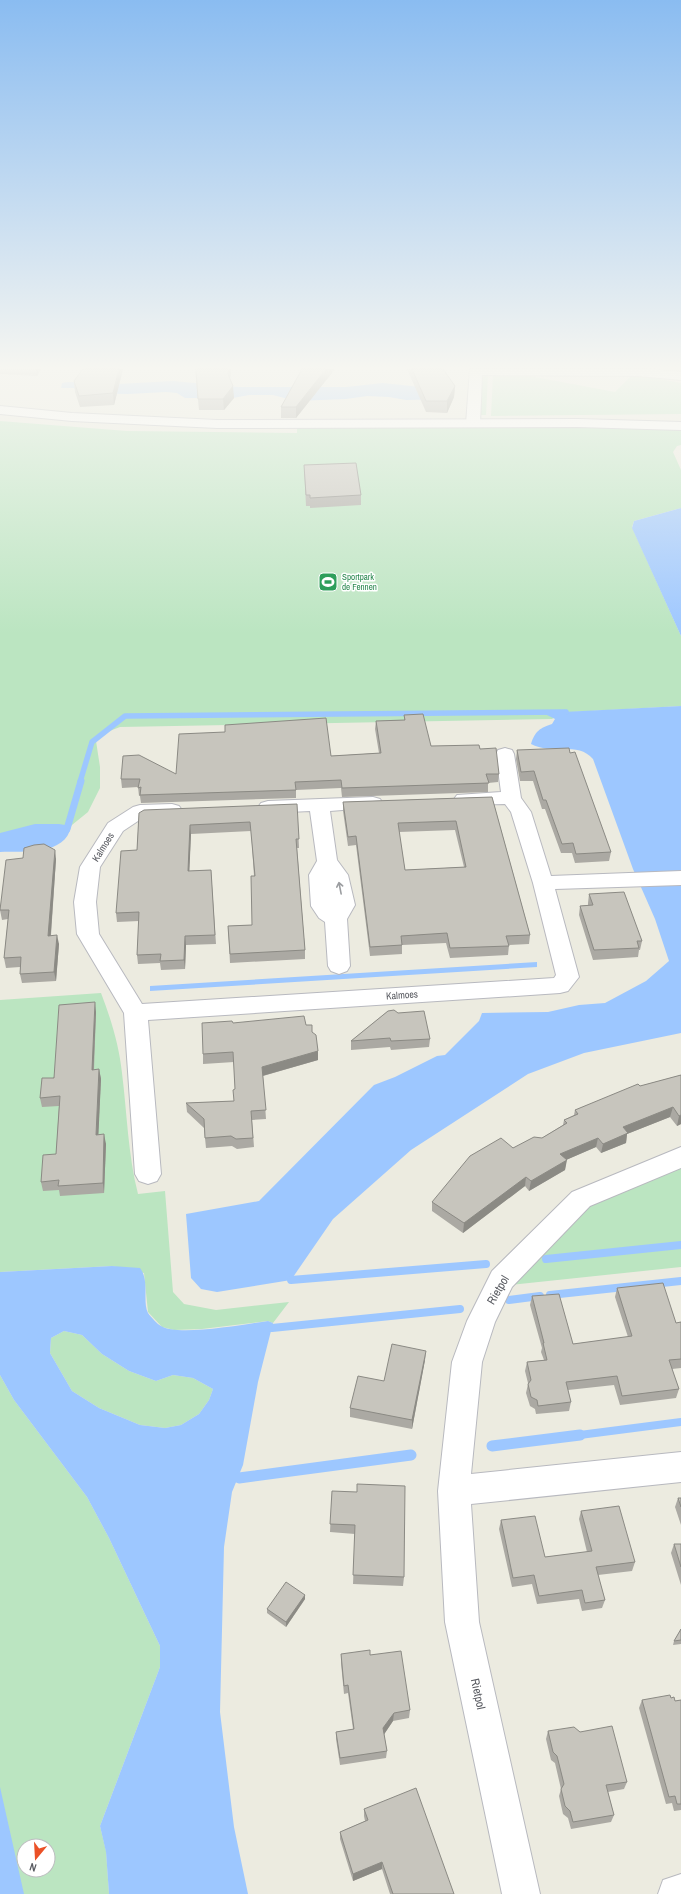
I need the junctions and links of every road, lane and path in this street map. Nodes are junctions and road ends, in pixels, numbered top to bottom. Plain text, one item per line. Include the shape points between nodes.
1 (505, 754) dead end
2 (511, 798) junction
3 (442, 800) edge
4 (396, 802) edge
5 (319, 805) junction
6 (249, 808) edge
7 (195, 810) edge
8 (681, 878) edge
9 (543, 883) junction
10 (339, 966) dead end
11 (136, 1013) junction
12 (681, 1157) edge
13 (148, 1174) dead end
14 (681, 1467) edge
15 (454, 1491) junction
16 (681, 1893) edge
17 (521, 1894) edge
18 (677, 1894) edge

1 - 2 street, Kalmoes
2 - 3 street
2 - 9 street, Kalmoes via 521,812
4 - 5 street
5 - 6 street
5 - 10 street via 327,861 319,875 319,885 322,906 336,919
7 - 11 street, Kalmoes via 140,811 115,828 90,867 85,902 88,934
8 - 9 street
9 - 11 street, Kalmoes via 568,977 560,985
11 - 13 street, Kalmoes
12 - 15 street, Rietpol via 581,1199 502,1279 481,1321 467,1362
14 - 15 street
15 - 17 street, Rietpol via 462,1622
16 - 18 street

